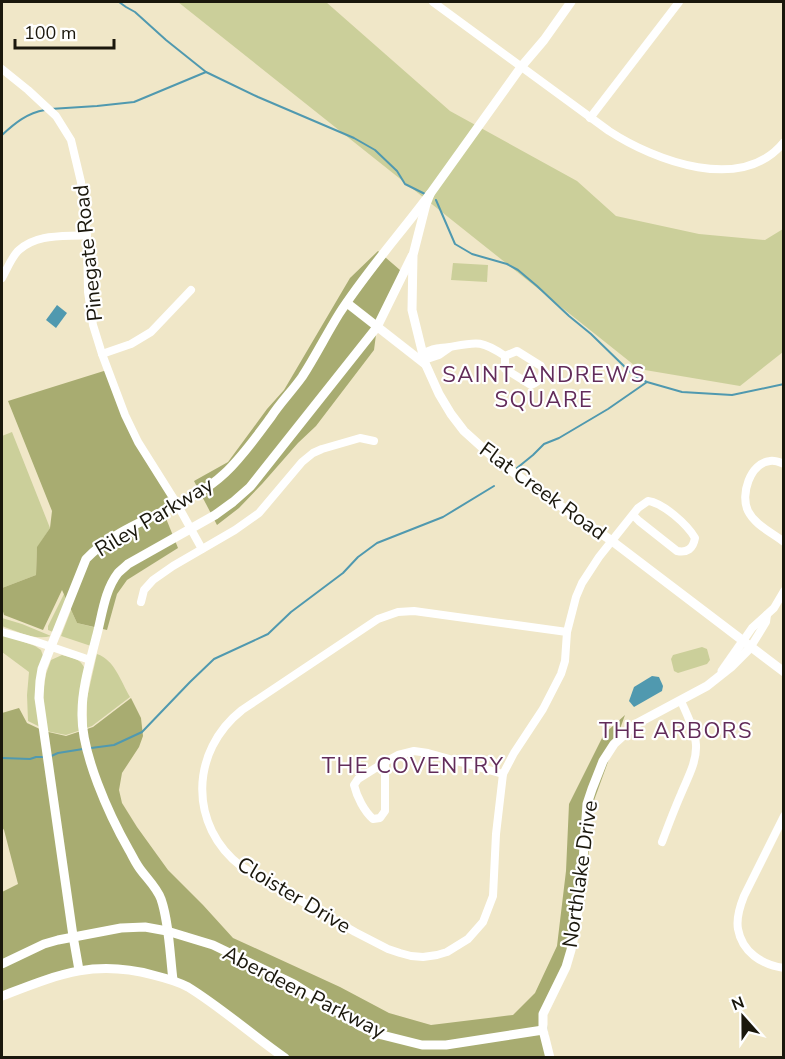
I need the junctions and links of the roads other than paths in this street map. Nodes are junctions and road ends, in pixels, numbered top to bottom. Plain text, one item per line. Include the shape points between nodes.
1 (433, 2) edge
2 (571, 2) edge
3 (680, 2) edge
4 (445, 5) edge
5 (521, 67) junction
6 (2, 69) edge
7 (590, 118) junction
8 (783, 142) edge
9 (430, 194) junction
10 (87, 235) junction
11 (413, 255) junction
12 (2, 278) edge
13 (191, 290) dead end
14 (347, 303) junction
15 (376, 327) junction
16 (102, 354) junction
17 (505, 356) junction
18 (424, 360) junction
19 (374, 441) dead end
20 (783, 464) edge
21 (177, 504) junction
22 (633, 515) junction
23 (190, 530) junction
24 (612, 541) junction
25 (783, 542) edge
26 (202, 549) junction
27 (783, 591) edge
28 (141, 602) dead end
29 (2, 632) edge
30 (567, 632) junction
31 (747, 644) junction
32 (51, 647) junction
33 (90, 660) junction
34 (783, 672) edge
35 (681, 701) junction
36 (386, 762) junction
37 (503, 774) junction
38 (783, 816) edge
39 (662, 842) dead end
40 (167, 931) junction
41 (73, 936) junction
42 (2, 964) edge
43 (783, 968) edge
44 (79, 970) junction
45 (173, 980) junction
46 (2, 996) edge
47 (543, 1030) junction
48 (285, 1058) edge
49 (550, 1058) edge

1 - 4 street
2 - 5 street, Flat Creek Road
3 - 7 street
4 - 5 street
5 - 7 street
5 - 9 street, Flat Creek Road
6 - 10 street, Pinegate Road via 56,116 71,140
7 - 8 street via 643,151 715,170 755,163
9 - 11 street, Flat Creek Road
9 - 14 street, Riley Parkway
10 - 12 street via 51,236 33,242 18,251
10 - 16 street, Pinegate Road via 88,292
11 - 15 street, Riley Parkway
11 - 18 street, Flat Creek Road via 412,310
13 - 16 street via 143,338
14 - 15 street
14 - 21 street, Riley Parkway via 262,431 218,479
15 - 18 street
15 - 23 street, Riley Parkway via 250,487 226,508
16 - 21 street, Pinegate Road via 137,439
17 - 17 street via 505,369 531,386 539,381 543,369 540,366 517,351
17 - 18 street via 489,346 465,343 438,348
18 - 24 street, Flat Creek Road via 451,414 476,443
19 - 26 street via 360,438 313,453 259,513
20 - 25 street via 771,460 759,466 750,477 744,502 755,520
21 - 23 street, Pinegate Road
21 - 32 street, Riley Parkway via 120,533 86,559
22 - 22 street via 676,551 684,552 694,544 684,524 656,502 648,501
22 - 24 street, Cloister Drive
23 - 26 street, Pinegate Road
23 - 33 street, Riley Parkway via 128,564 118,574 104,605
24 - 30 street, Cloister Drive via 582,583
24 - 31 street, Flat Creek Road
26 - 28 street via 153,580 144,590
27 - 31 street, Northlake Drive via 768,615 752,628
29 - 32 street
30 - 37 street, Cloister Drive via 561,675
30 - 37 street, Cloister Drive via 427,612 387,615 234,716 211,746 202,788 207,821 233,860 355,932 394,951 423,957 459,946 483,922 493,896
31 - 34 street, Flat Creek Road
31 - 35 street, Northlake Drive via 707,686
32 - 33 street
32 - 41 street, Riley Parkway via 39,698
33 - 40 street, Riley Parkway via 82,713 89,756 120,835 161,900
35 - 39 street via 694,733 695,758
35 - 47 street, Northlake Drive via 626,732 608,752 599,770 587,804 575,933 566,967 543,1014
36 - 36 street via 354,785 369,815 376,820 385,811
36 - 37 street via 404,752 419,751
38 - 43 street via 739,908 738,929 747,949 762,962
40 - 41 street, Aberdeen Parkway via 121,928
40 - 45 street, Riley Parkway
40 - 47 street, Aberdeen Parkway via 213,945 294,984 360,1026 382,1035 422,1045 446,1046
41 - 42 street, Aberdeen Parkway
41 - 44 street, Riley Parkway
44 - 45 street via 110,967
44 - 46 street
45 - 48 street via 209,1001
47 - 49 street, Northlake Drive

